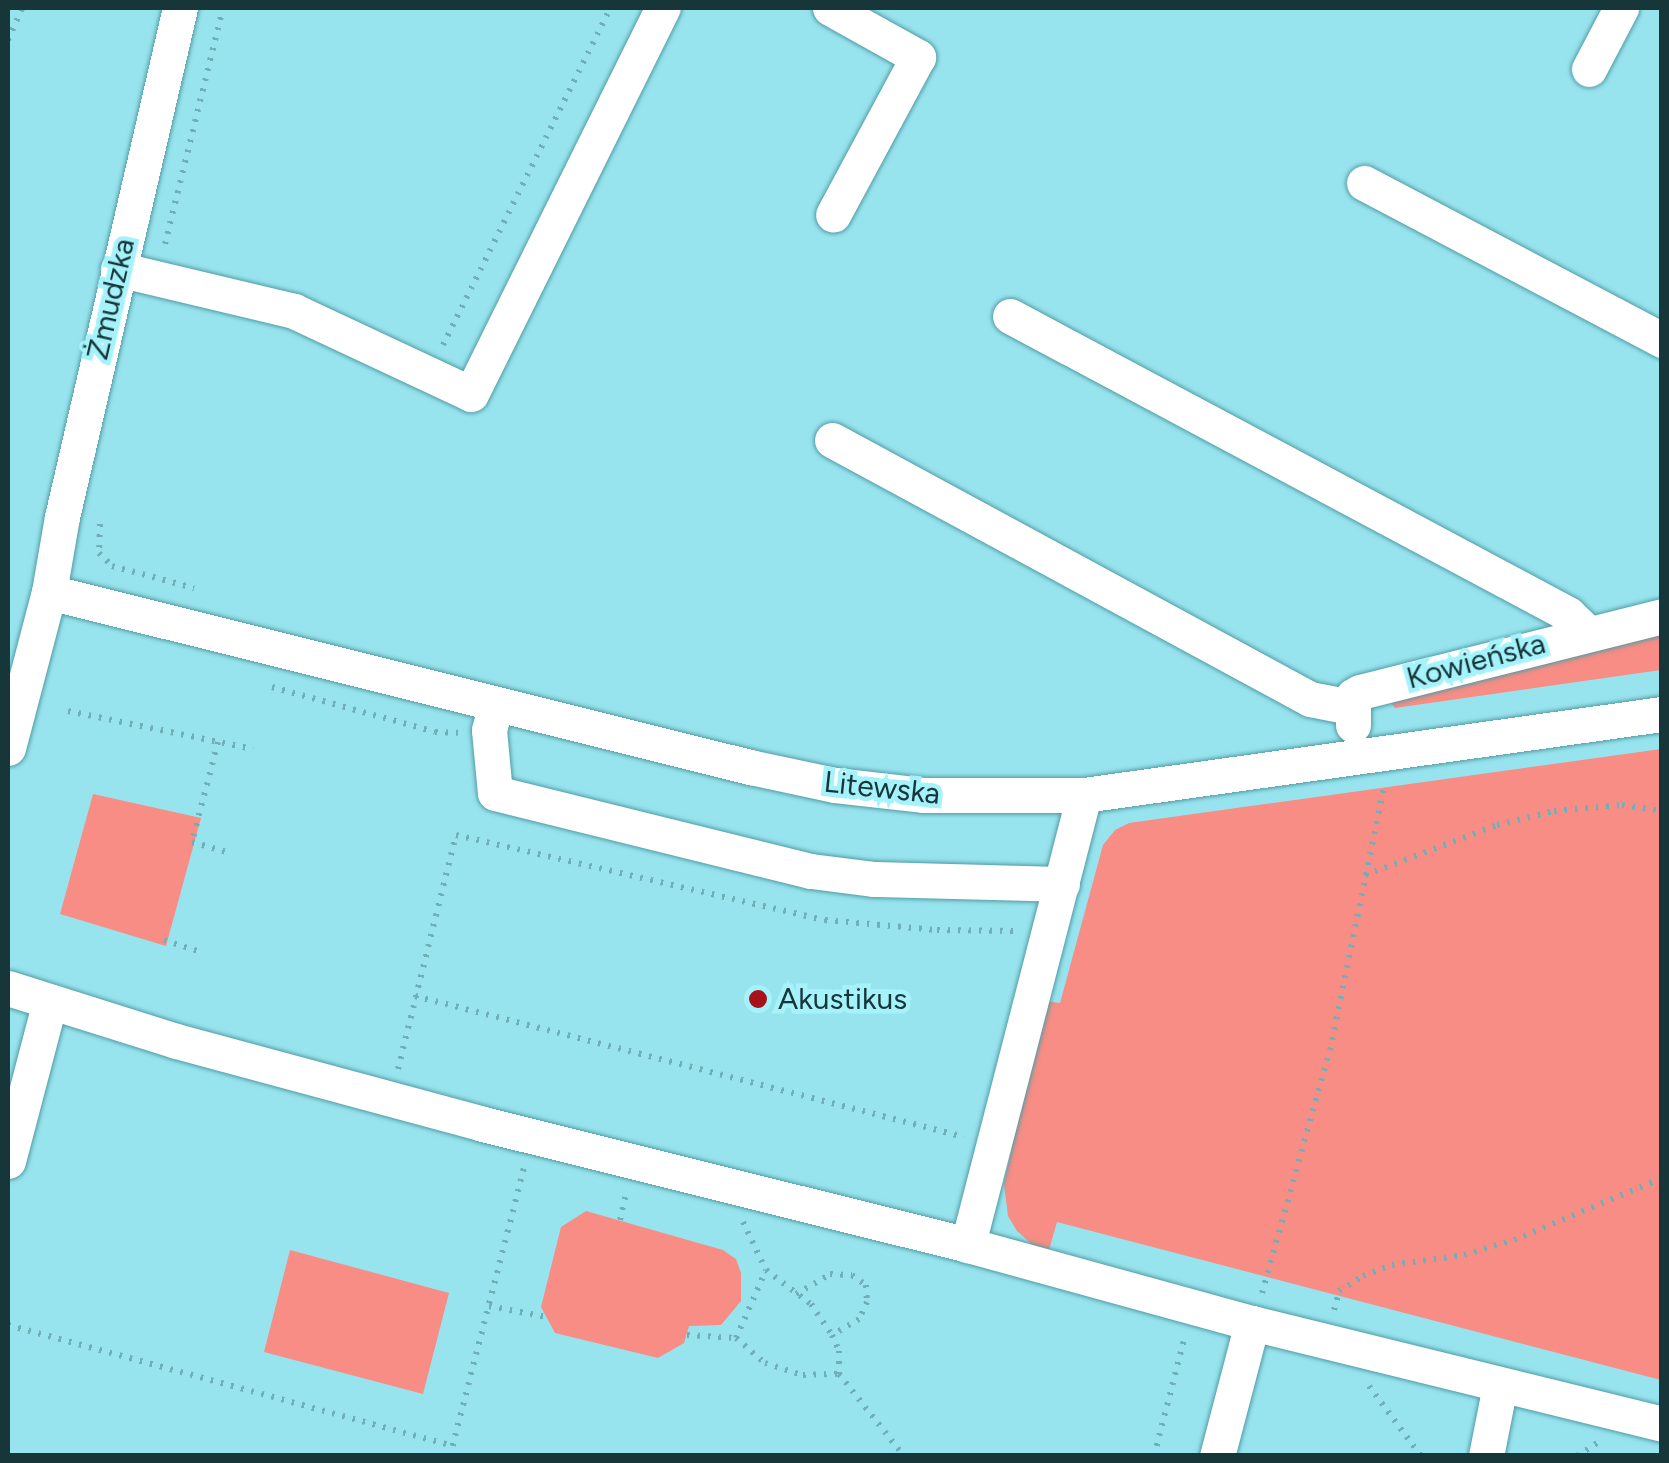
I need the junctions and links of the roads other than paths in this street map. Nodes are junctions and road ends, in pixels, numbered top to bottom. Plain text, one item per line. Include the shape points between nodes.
1 (180, 8) edge
2 (663, 8) edge
3 (830, 8) edge
4 (1622, 8) edge
5 (1589, 69) dead end
6 (1364, 183) dead end
7 (834, 215) dead end
8 (118, 269) junction
9 (1010, 316) dead end
10 (1662, 340) edge
11 (832, 440) dead end
12 (49, 592) junction
13 (1662, 616) edge
14 (1588, 632) junction
15 (1350, 707) junction
16 (1662, 714) edge
17 (492, 717) junction
18 (8, 748) edge
19 (1369, 756) junction
20 (1084, 795) junction
21 (1062, 884) junction
22 (8, 988) edge
23 (50, 1001) junction
24 (8, 1161) edge
25 (968, 1245) junction
26 (1252, 1323) junction
27 (1500, 1385) junction
28 (1662, 1424) edge
29 (1217, 1456) edge
30 (1486, 1456) edge

1 - 8 street, Żmudzka
2 - 8 street via 472,394 294,310
3 - 7 street via 918,57
4 - 5 street
6 - 10 street
8 - 12 street, Żmudzka
9 - 14 street via 1568,614
11 - 15 street via 1310,699
12 - 17 street, Litewska
12 - 18 street, Żmudzka
13 - 14 street, Kowieńska
14 - 15 street, Kowieńska via 1360,692
15 - 19 street
16 - 19 street, Litewska
17 - 20 street, Litewska via 835,785 924,795
17 - 21 street via 495,793 811,871
19 - 20 street, Litewska
20 - 21 street
21 - 25 street
22 - 23 street
23 - 24 street
23 - 25 street via 391,1099
25 - 26 street
26 - 27 street
26 - 29 street
27 - 28 street
27 - 30 street

